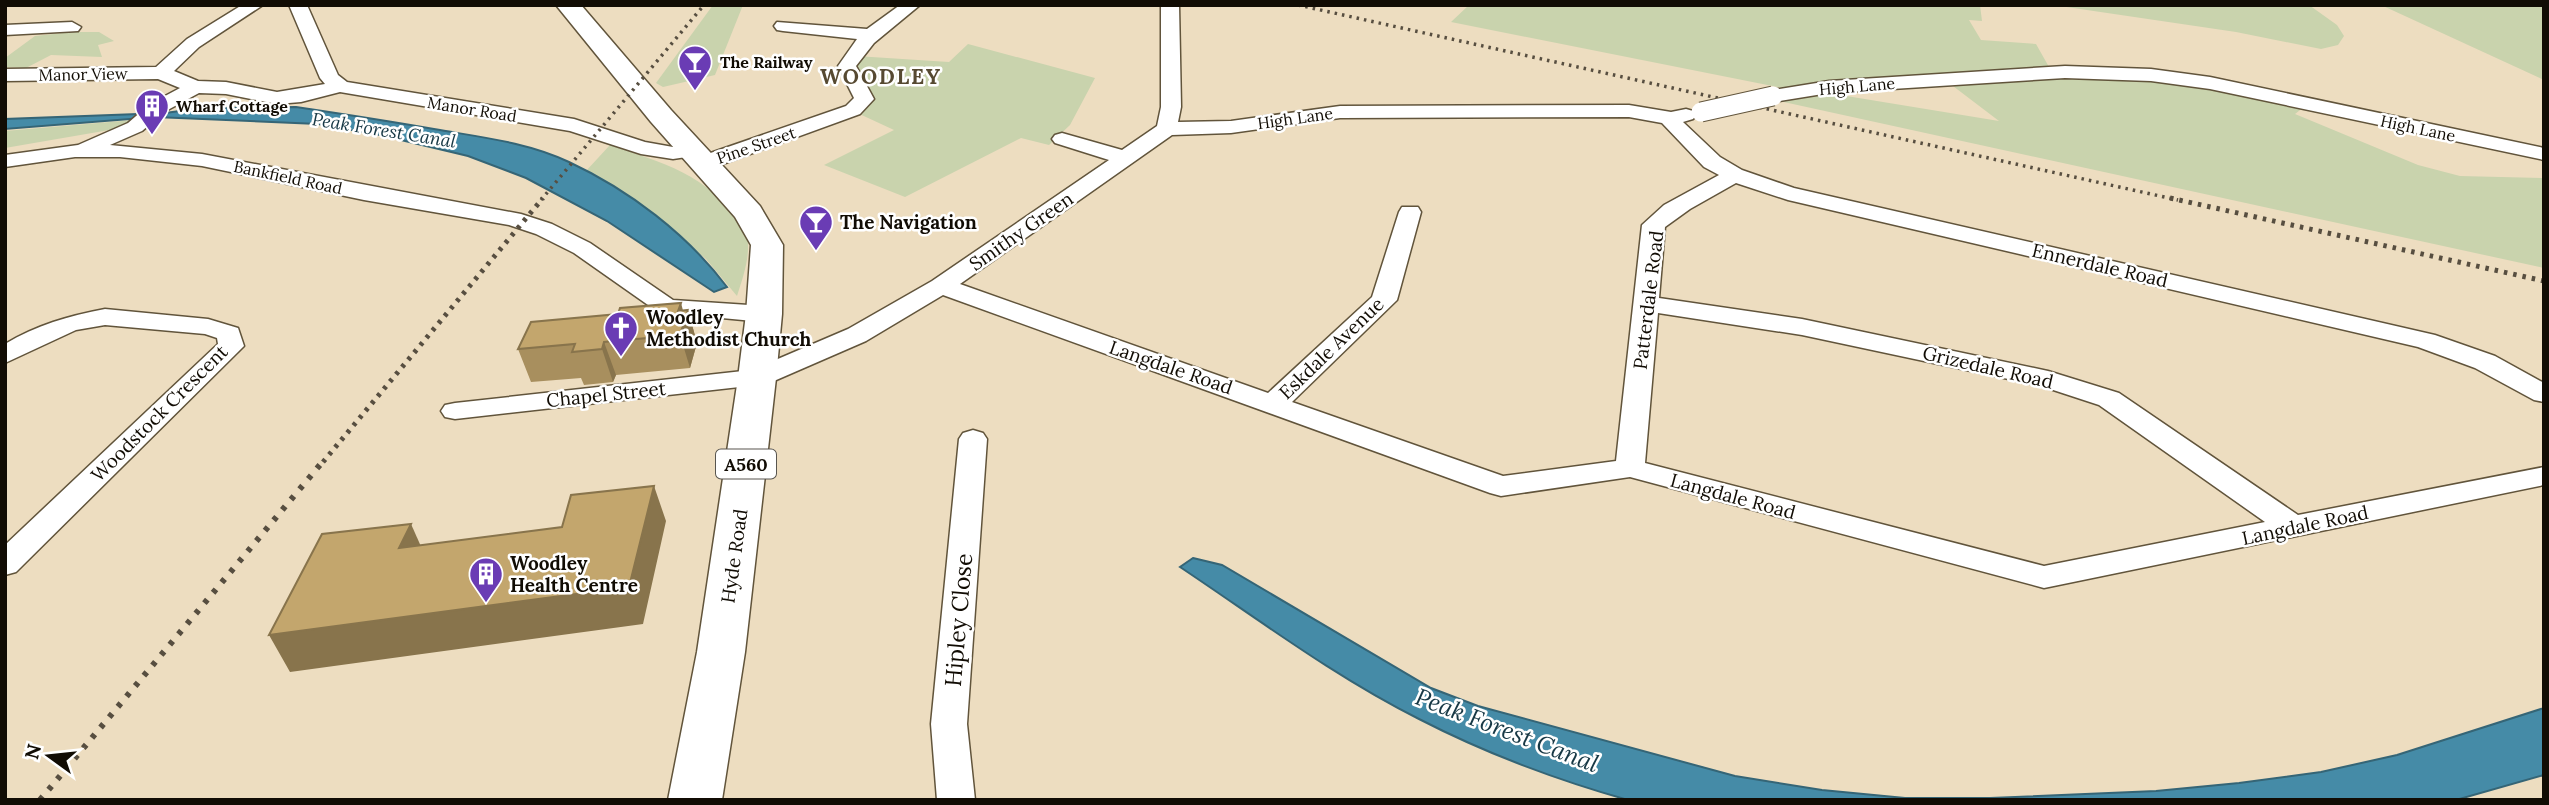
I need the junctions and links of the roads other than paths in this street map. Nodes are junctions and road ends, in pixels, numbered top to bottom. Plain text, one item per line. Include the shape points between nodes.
1 (255, 5) edge
2 (298, 5) edge
3 (568, 5) edge
4 (912, 5) edge
5 (1166, 6) edge
6 (783, 26) dead end
7 (72, 27) dead end
8 (5, 30) edge
9 (869, 35) junction
10 (161, 73) junction
11 (5, 75) edge
12 (340, 86) junction
13 (195, 87) junction
14 (1669, 119) junction
15 (1167, 129) junction
16 (1062, 139) dead end
17 (75, 151) junction
18 (2544, 154) edge
19 (699, 157) junction
20 (1126, 158) junction
21 (5, 161) edge
22 (1734, 175) junction
23 (5, 176) edge
24 (1410, 212) dead end
25 (942, 286) junction
26 (1645, 303) junction
27 (764, 314) junction
28 (5, 355) edge
29 (757, 378) junction
30 (2544, 394) edge
31 (1274, 403) junction
32 (455, 411) dead end
33 (974, 439) dead end
34 (1630, 468) junction
35 (2544, 476) edge
36 (2293, 527) junction
37 (5, 564) edge
38 (695, 800) edge
39 (956, 800) edge

1 - 10 street via 193,43
2 - 12 street via 330,78
3 - 19 main road, Hyde Road / A560
4 - 9 street
5 - 15 street via 1171,107
6 - 9 street
7 - 8 street
9 - 19 street, Pine Street via 847,66 863,99 853,110 807,128
10 - 11 street, Manor View
10 - 13 street
12 - 13 street via 277,98
12 - 19 street, Manor Road via 574,125 641,148
13 - 17 street via 157,108 135,127
14 - 15 street, High Lane via 1629,111 1340,112 1231,127
14 - 18 street, High Lane, bridge via 1829,87 2065,72 2151,75 2210,83
14 - 22 street, Ennerdale Road via 1712,162
15 - 20 street, Smithy Green
16 - 20 street
17 - 21 street
17 - 23 street
17 - 27 street, Bankfield Road via 202,160 513,219 582,248 667,307
19 - 27 main road, Hyde Road / A560 via 749,213 766,245
20 - 25 street, Smithy Green
22 - 26 street, Patterdale Road via 1665,213 1654,225
22 - 30 street, Ennerdale Road via 1788,193 2426,341 2485,362
24 - 31 street, Eskdale Avenue via 1384,300
25 - 29 street, Smithy Green via 857,335
25 - 31 street, Langdale Road
26 - 34 street, Patterdale Road
26 - 36 street, Grizedale Road via 1801,327 2048,379 2109,399
27 - 29 main road, Hyde Road / A560
28 - 37 street, Woodstock Crescent via 70,323 106,317 208,327 229,334 231,346
29 - 32 street, Chapel Street
29 - 38 main road, Hyde Road / A560 via 721,652
31 - 34 street, Langdale Road via 1501,486
33 - 39 street, Hipley Close via 949,724
34 - 36 street, Langdale Road via 2044,578
35 - 36 street, Langdale Road

